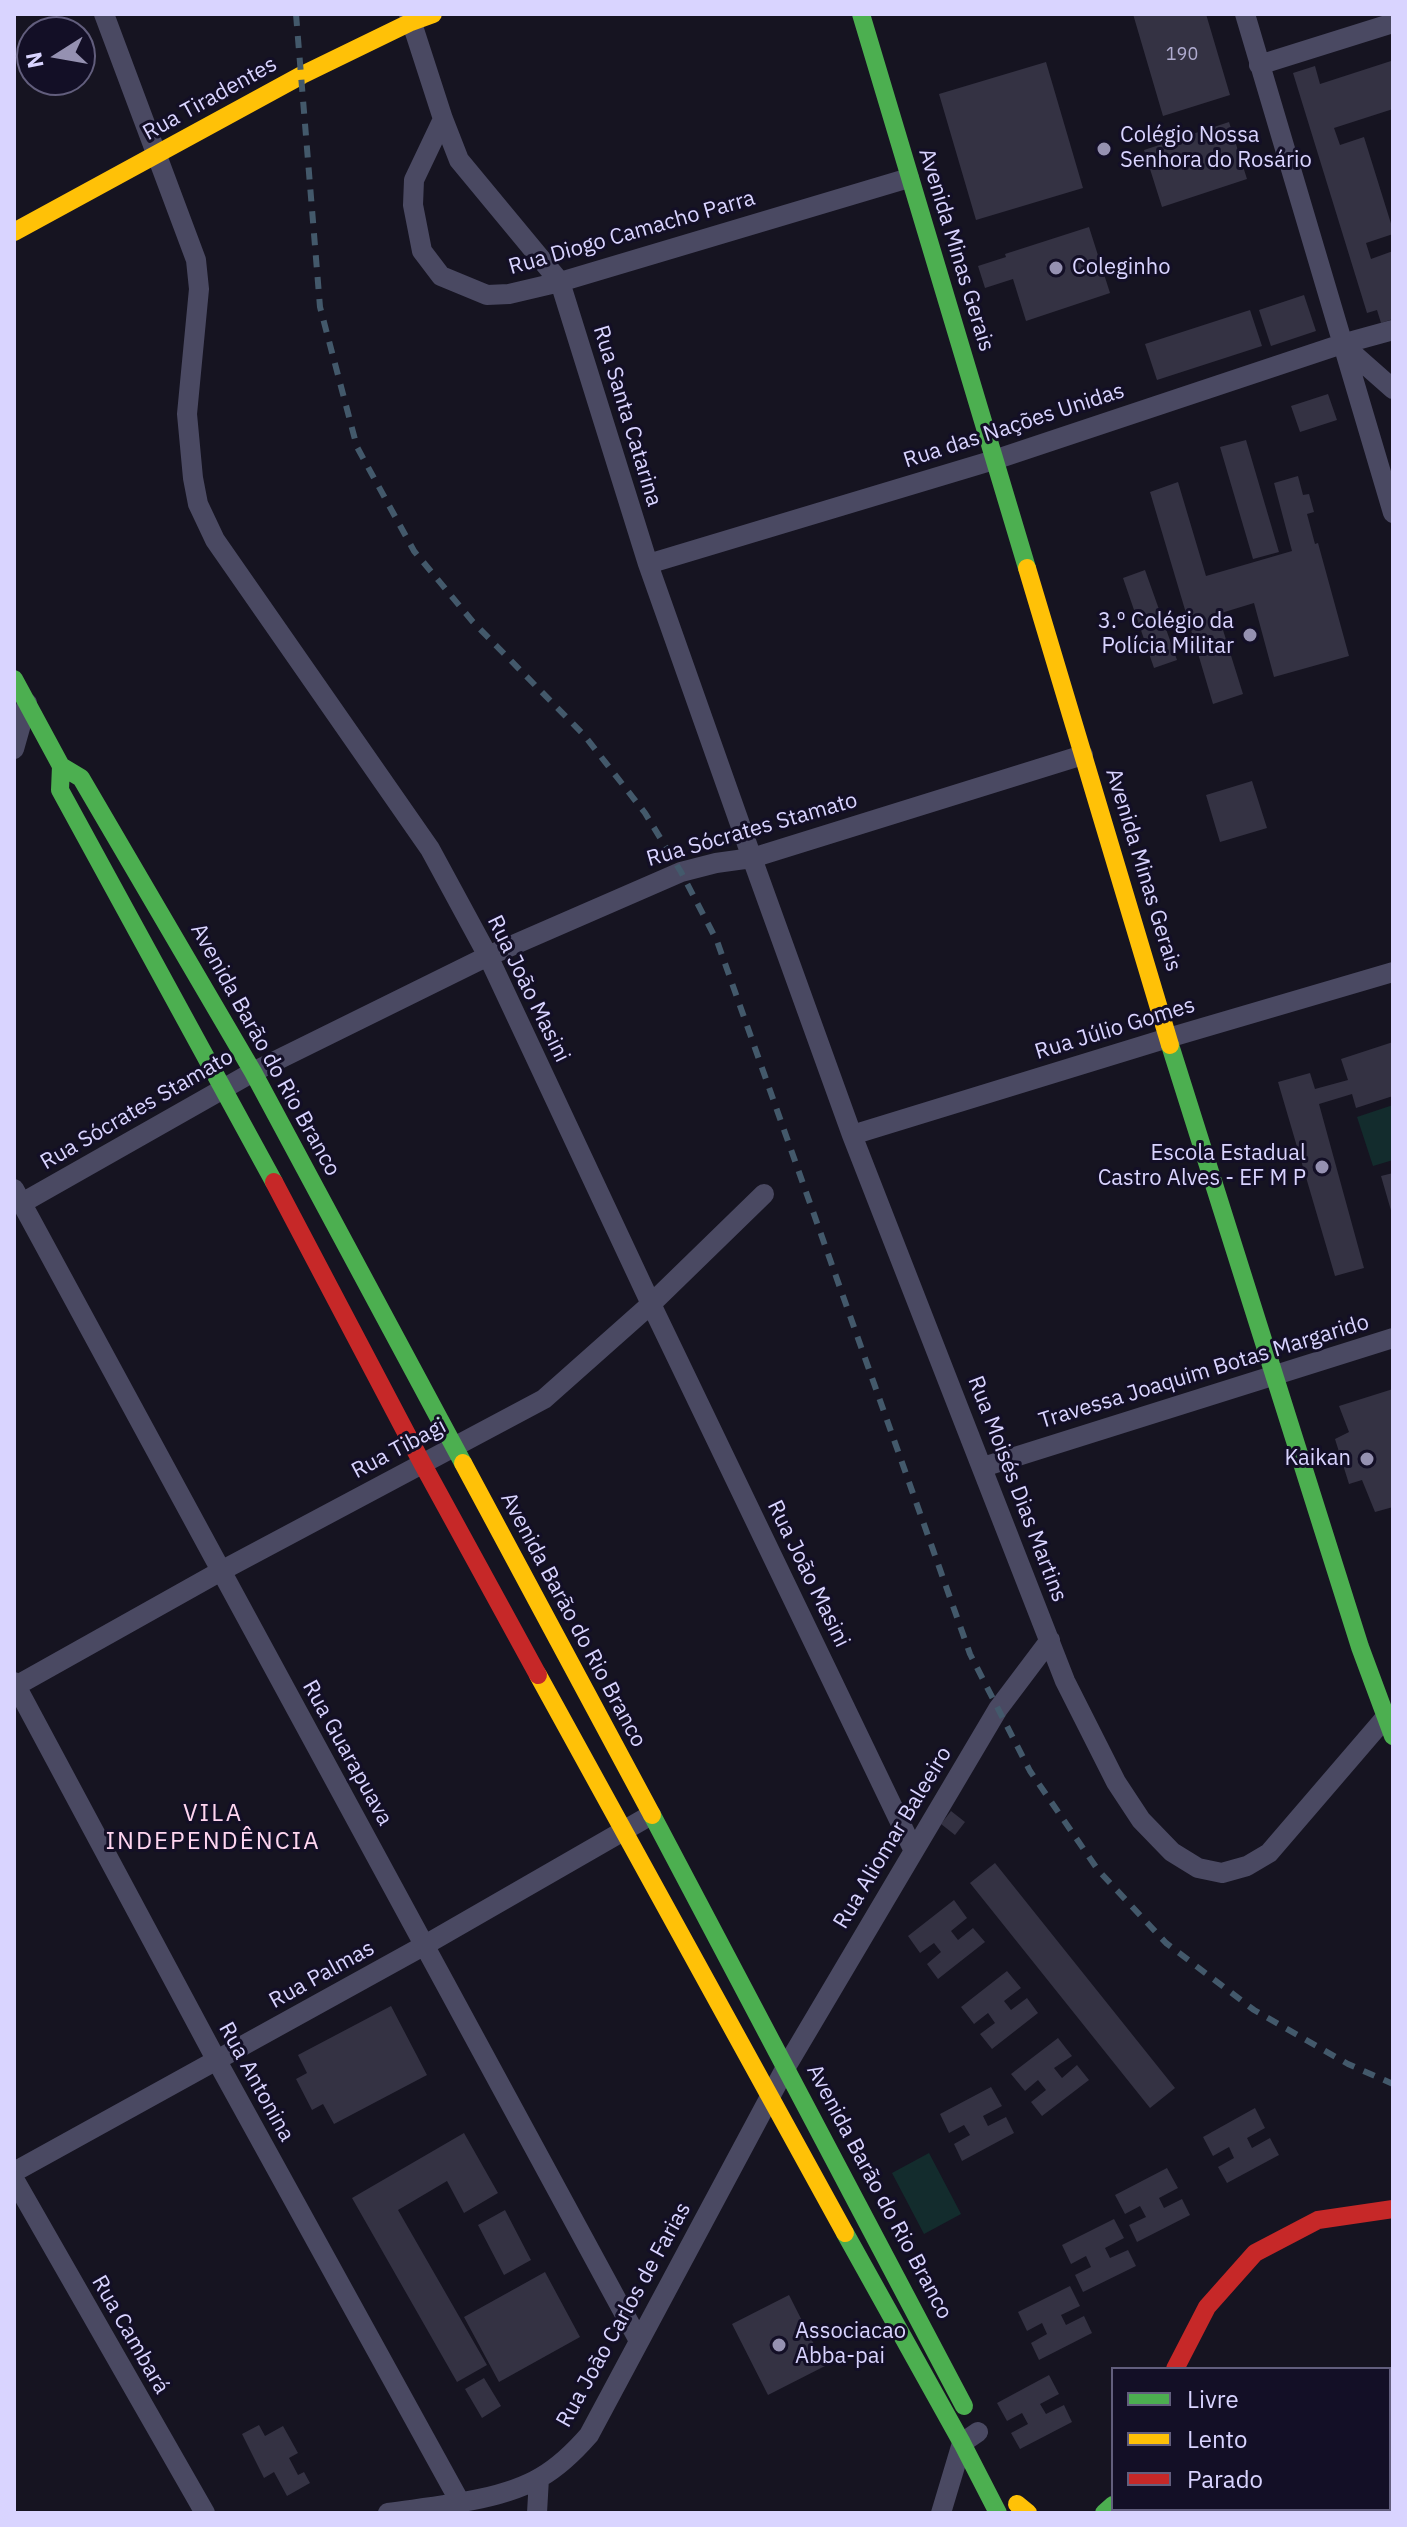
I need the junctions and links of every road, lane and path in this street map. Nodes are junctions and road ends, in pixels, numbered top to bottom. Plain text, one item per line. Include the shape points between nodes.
1 (104, 14) edge
2 (433, 14) edge
3 (861, 14) edge
4 (1245, 14) edge
5 (410, 18) edge
6 (1393, 23) edge
7 (1259, 65) junction
8 (443, 119) junction
9 (155, 156) junction
10 (909, 178) junction
11 (14, 232) edge
12 (560, 282) junction
13 (1393, 330) edge
14 (1342, 344) junction
15 (1393, 389) edge
16 (994, 460) junction
17 (1393, 513) edge
18 (648, 564) junction
19 (14, 679) edge
20 (27, 703) junction
21 (14, 749) edge
22 (1083, 755) junction
23 (61, 766) junction
24 (752, 858) junction
25 (488, 956) junction
26 (1393, 972) edge
27 (1168, 1038) junction
28 (253, 1072) junction
29 (224, 1088) junction
30 (852, 1135) junction
31 (764, 1194) dead end
32 (18, 1196) edge
33 (651, 1304) junction
34 (1393, 1338) edge
35 (1275, 1375) junction
36 (453, 1447) junction
37 (422, 1463) junction
38 (983, 1467) junction
39 (221, 1571) junction
40 (1050, 1640) junction
41 (15, 1685) edge
42 (1389, 1727) edge
43 (651, 1815) junction
44 (623, 1832) junction
45 (913, 1849) junction
46 (425, 1945) junction
47 (217, 2061) junction
48 (786, 2067) junction
49 (770, 2099) junction
50 (14, 2172) edge
51 (14, 2179) edge
52 (1393, 2209) edge
53 (876, 2238) junction
54 (856, 2252) junction
55 (916, 2312) junction
56 (896, 2324) junction
57 (638, 2339) junction
58 (1176, 2367) edge
59 (975, 2440) junction
60 (539, 2478) junction
61 (460, 2502) junction
62 (205, 2513) edge
63 (388, 2513) edge
64 (537, 2513) edge
65 (941, 2513) edge
66 (998, 2513) edge

1 - 9 street, Rua João Masini
2 - 5 street, Rua Tiradentes
3 - 10 street, Avenida Minas Gerais
4 - 7 street
5 - 8 street, Rua Santa Catarina
5 - 9 street, Rua Tiradentes
6 - 7 street
7 - 14 street
8 - 12 street, Rua Santa Catarina via 459,160
8 - 12 street, Rua Diogo Camacho Parra via 414,180 422,251 441,276 487,295
9 - 11 street, Rua Tiradentes
9 - 25 street, Rua João Masini via 196,260 199,289 187,414 198,504 215,540 430,849
10 - 12 street, Rua Diogo Camacho Parra
10 - 16 street, Avenida Minas Gerais
12 - 18 street, Rua Santa Catarina
13 - 14 street, Rua das Nações Unidas
14 - 15 street
14 - 16 street, Rua das Nações Unidas
14 - 17 street
16 - 18 street, Rua das Nações Unidas
16 - 22 street, Avenida Minas Gerais
18 - 24 street, Rua Santa Catarina
19 - 20 street, Avenida Barão do Rio Branco
20 - 21 street
20 - 23 street, Avenida Barão do Rio Branco
22 - 24 street, Rua Sócrates Stamato
22 - 27 street, Avenida Minas Gerais
23 - 28 street, Avenida Barão do Rio Branco via 81,778
23 - 29 street, Avenida Barão do Rio Branco via 60,790
24 - 25 street, Rua Sócrates Stamato via 681,872
24 - 30 street, Rua Moisés Dias Martins
25 - 28 street, Rua Sócrates Stamato
25 - 33 street, Rua João Masini
26 - 27 street, Rua Júlio Gomes
27 - 30 street, Rua Júlio Gomes
27 - 35 street, Avenida Minas Gerais
28 - 29 street, Rua Sócrates Stamato
28 - 36 street, Avenida Barão do Rio Branco
29 - 32 street, Rua Sócrates Stamato
29 - 37 street, Avenida Barão do Rio Branco
30 - 38 street, Rua Moisés Dias Martins
31 - 33 street, Rua Tibagi
32 - 39 street, Rua Guarapuava
33 - 36 street, Rua Tibagi via 544,1399
33 - 45 street, Rua João Masini
34 - 35 street, Travessa Joaquim Botas Margarido
35 - 38 street, Travessa Joaquim Botas Margarido
35 - 42 street, Avenida Minas Gerais
36 - 37 street, Rua Tibagi
36 - 43 street, Avenida Barão do Rio Branco
37 - 39 street, Rua Tibagi
37 - 44 street, Avenida Barão do Rio Branco
38 - 40 street, Rua Moisés Dias Martins
39 - 41 street, Rua Tibagi
39 - 46 street, Rua Guarapuava
40 - 42 street, Rua Moisés Dias Martins via 1116,1782 1141,1820 1172,1852 1198,1868 1222,1873 1269,1853
40 - 45 street, Rua Aliomar Baleeiro via 998,1709
41 - 47 street, Rua Antonina
43 - 44 street, Rua Palmas
43 - 48 street, Avenida Barão do Rio Branco
44 - 46 street, Rua Palmas
44 - 49 street, Avenida Barão do Rio Branco
45 - 48 street, Rua Aliomar Baleeiro
46 - 47 street, Rua Palmas
46 - 57 street, Rua Guarapuava
47 - 50 street, Rua Palmas
47 - 61 street, Rua Antonina
48 - 49 street, Rua João Carlos de Farias
48 - 53 street, Avenida Barão do Rio Branco
49 - 54 street, Avenida Barão do Rio Branco
49 - 57 street, Rua João Carlos de Farias
51 - 62 street, Rua Cambará
52 - 58 street via 1318,2220 1255,2253 1207,2307
53 - 54 street
53 - 55 street, Avenida Barão do Rio Branco
54 - 56 street, Avenida Barão do Rio Branco
55 - 56 street
55 - 59 street, Avenida Barão do Rio Branco
56 - 59 street, Avenida Barão do Rio Branco
57 - 60 street, Rua João Carlos de Farias via 589,2435
59 - 65 street
59 - 66 street, Avenida Barão do Rio Branco
60 - 61 street, Rua João Carlos de Farias
60 - 64 street
61 - 63 street, Rua João Carlos de Farias

